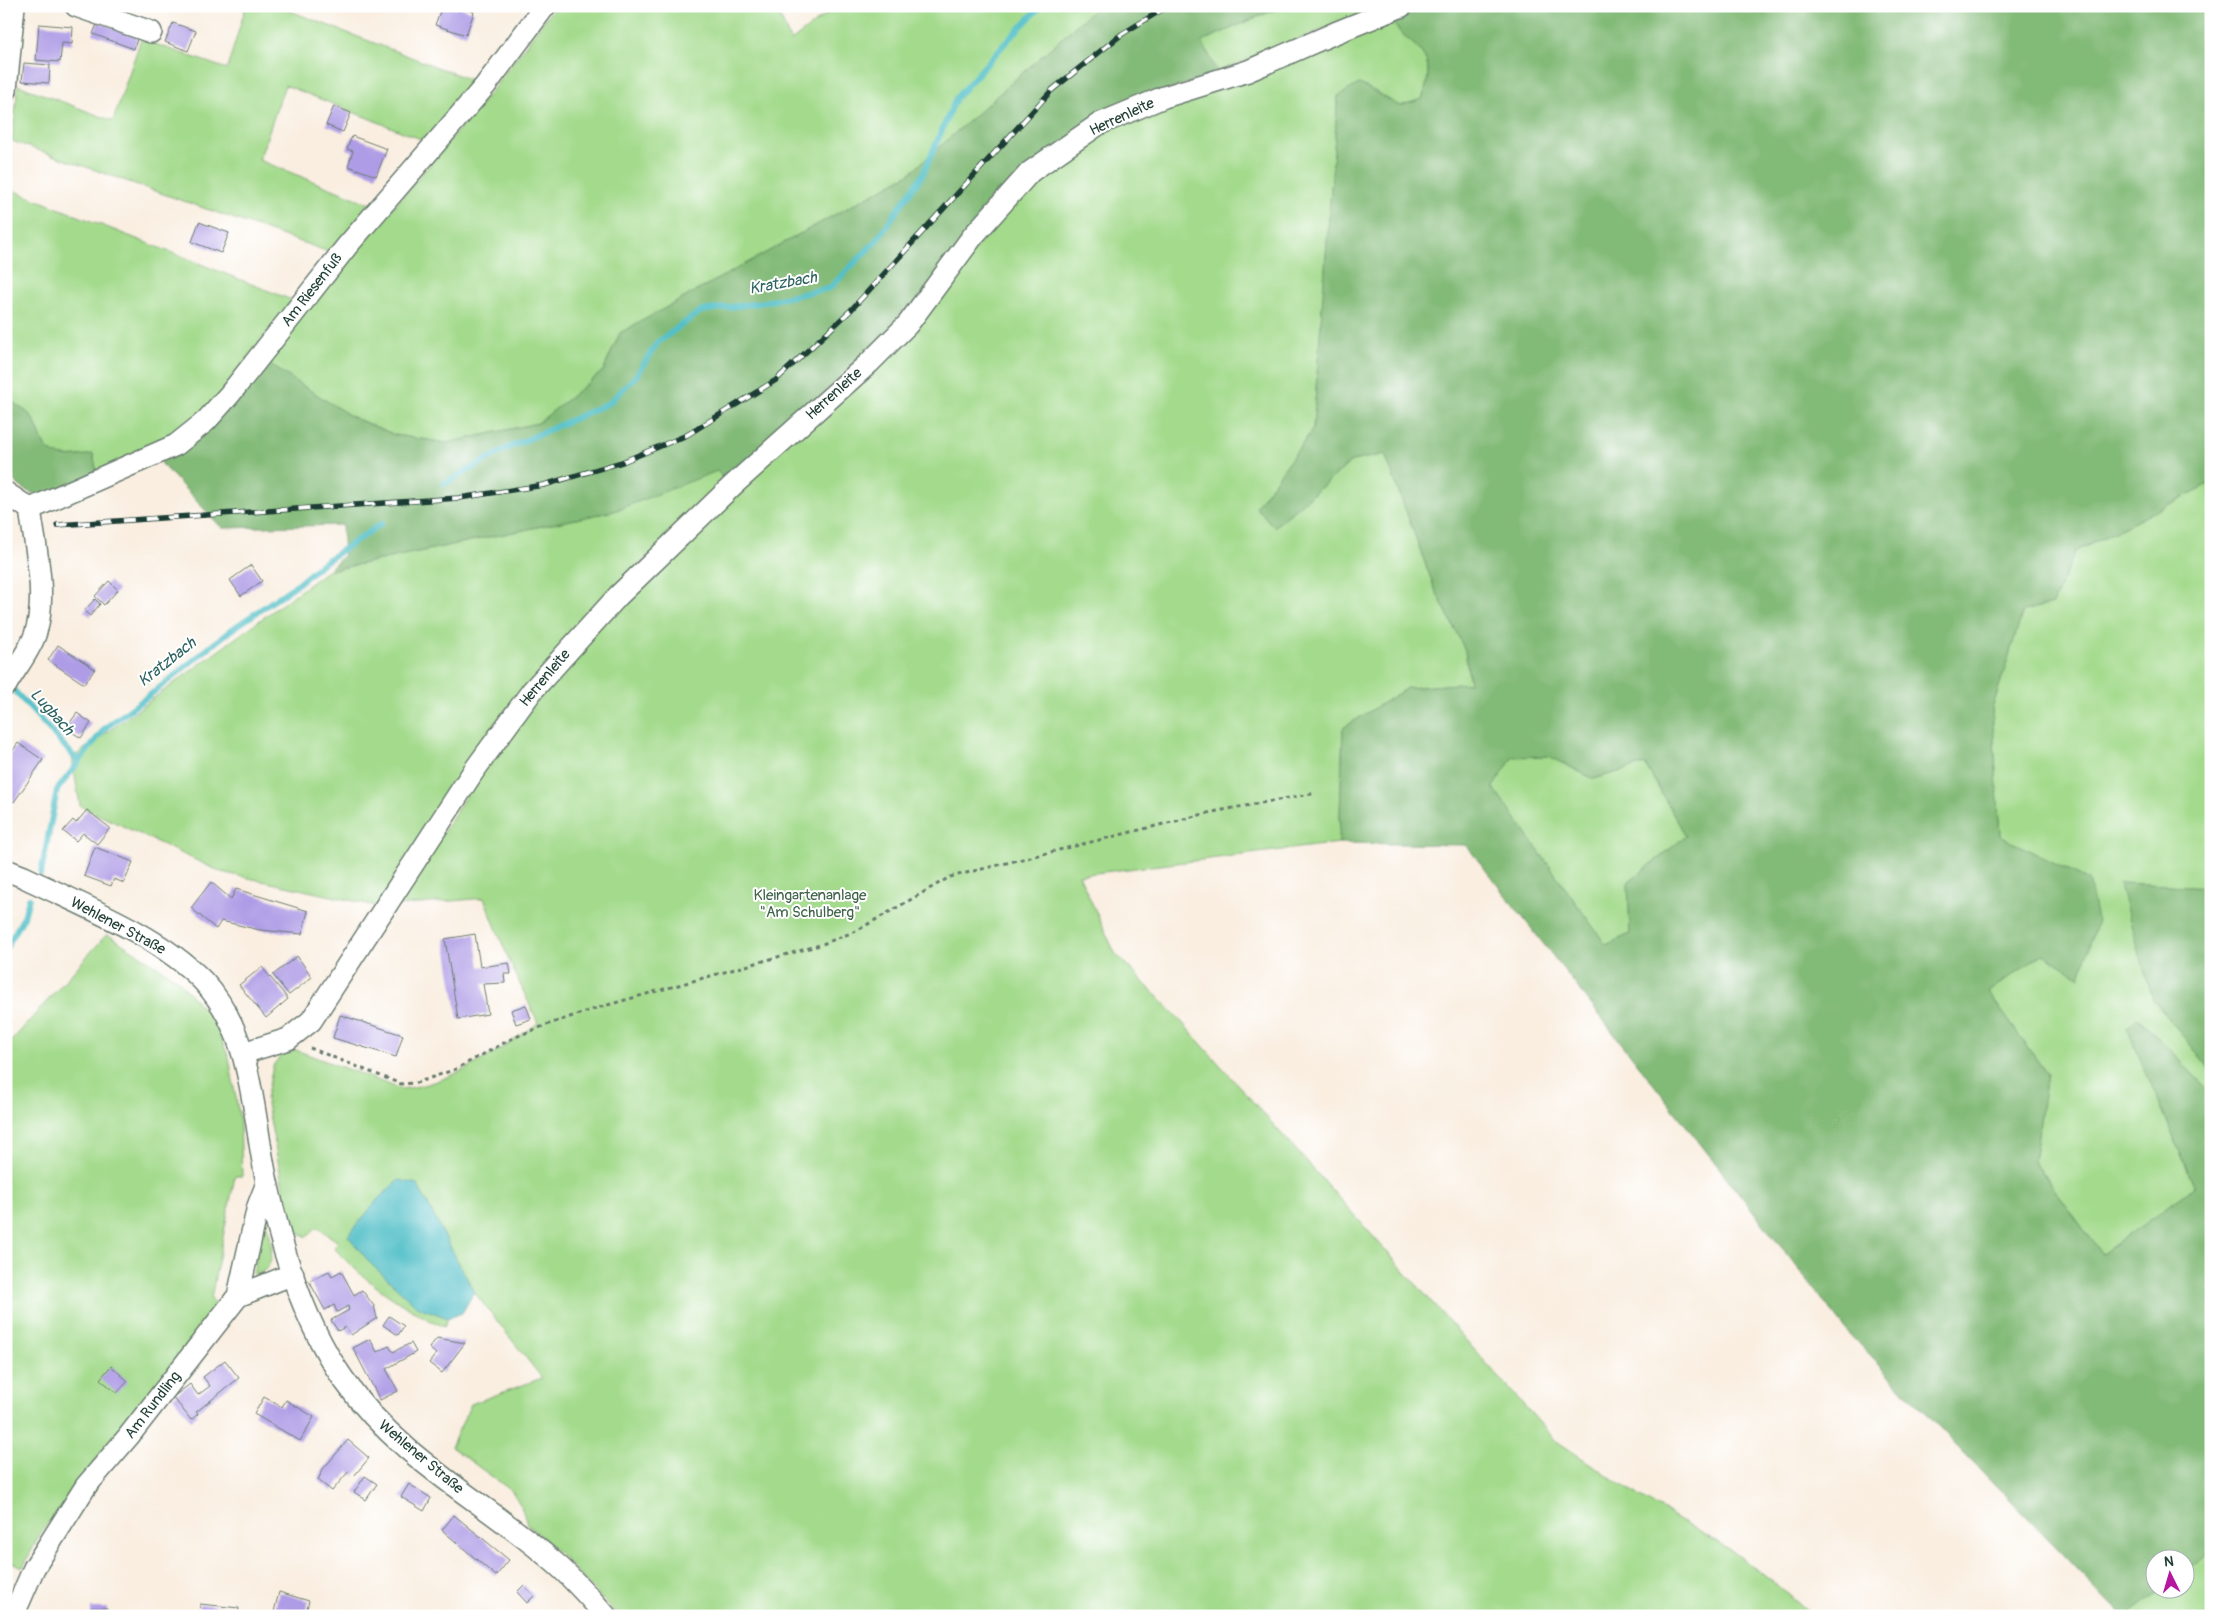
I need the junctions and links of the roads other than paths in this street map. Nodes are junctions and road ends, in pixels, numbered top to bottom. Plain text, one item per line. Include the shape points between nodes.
1 (14, 6) edge
2 (76, 6) edge
3 (546, 6) edge
4 (1402, 6) edge
5 (152, 32) dead end
6 (6, 90) edge
7 (6, 493) edge
8 (30, 509) junction
9 (6, 685) edge
10 (6, 870) edge
11 (243, 1053) junction
12 (267, 1183) junction
13 (293, 1274) junction
14 (238, 1296) junction
15 (13, 1616) edge
16 (606, 1616) edge

1 - 6 street
2 - 5 street
3 - 8 street, Am Riesenfuß via 485,86 347,246 206,421 176,446
4 - 11 street, Herrenleite via 1248,71 1164,97 1099,124 1030,172 973,236 908,324 618,596 532,691 473,772 311,1021 288,1039
7 - 8 street
8 - 9 street via 38,565 40,617 35,636
10 - 11 street, Wehlener Straße via 152,941 183,963 222,1005
11 - 12 street, Wehlener Straße
12 - 13 street, Wehlener Straße
12 - 14 street, Am Rundling via 258,1206
13 - 14 street
13 - 16 street, Wehlener Straße via 326,1352 386,1432 433,1472 556,1563
14 - 15 street, Am Rundling via 128,1438 86,1486 34,1568

